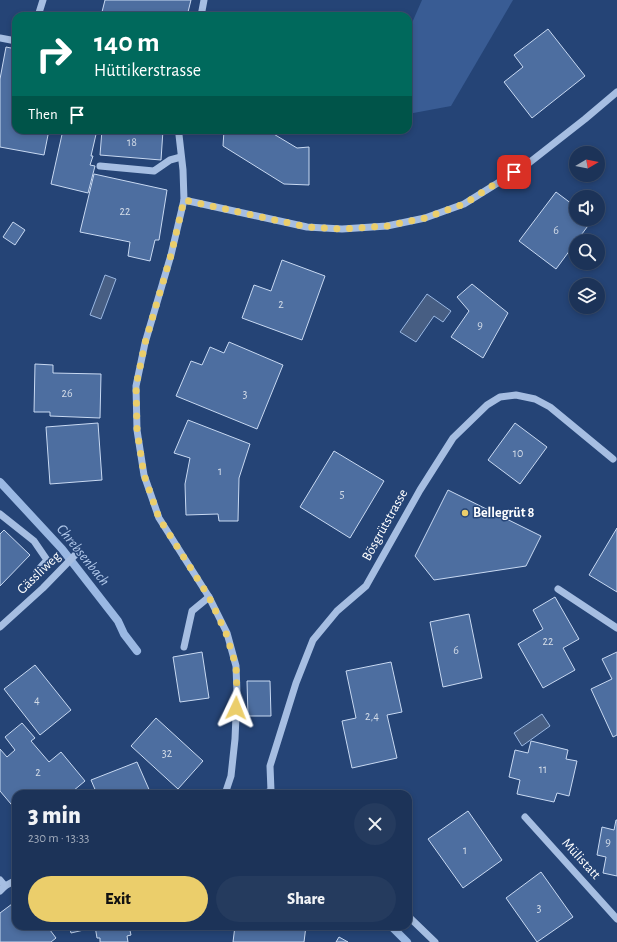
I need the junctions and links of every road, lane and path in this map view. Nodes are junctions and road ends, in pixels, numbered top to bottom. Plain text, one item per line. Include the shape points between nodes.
1 (43, 0) edge
2 (204, 0) edge
3 (39, 12) edge
4 (202, 12) edge
5 (0, 38) edge
6 (12, 40) edge
7 (617, 92) edge
8 (179, 134) edge
9 (181, 156) junction
10 (100, 166) dead end
11 (184, 200) junction
12 (613, 459) dead end
13 (0, 514) edge
14 (77, 553) dead end
15 (37, 571) dead end
16 (558, 589) dead end
17 (209, 597) junction
18 (0, 627) edge
19 (617, 628) edge
20 (184, 648) dead end
21 (227, 790) edge
22 (274, 790) edge
23 (526, 817) dead end
24 (0, 880) edge
25 (12, 883) edge
26 (3, 889) edge
27 (617, 918) edge
28 (412, 920) edge
29 (435, 942) edge

1 - 3 street
2 - 4 street
5 - 6 street
7 - 11 street via 525,166 464,204 425,218 387,226 342,229 307,227
8 - 9 street
9 - 10 street via 154,171
9 - 11 street
11 - 17 street via 145,343 136,386 137,430 144,475 159,518
12 - 22 street, Bösgrütstrasse via 550,407 535,399 516,395 500,397 487,405 453,438 420,490 366,586 337,611 313,640 296,683 270,766
13 - 15 street via 34,541 47,560
14 - 18 street, Gässliweg
16 - 19 street
17 - 20 street via 192,611
17 - 21 street via 226,633 236,666 235,739
23 - 27 street, Mülistatt
24 - 26 street
25 - 26 street
28 - 29 street

